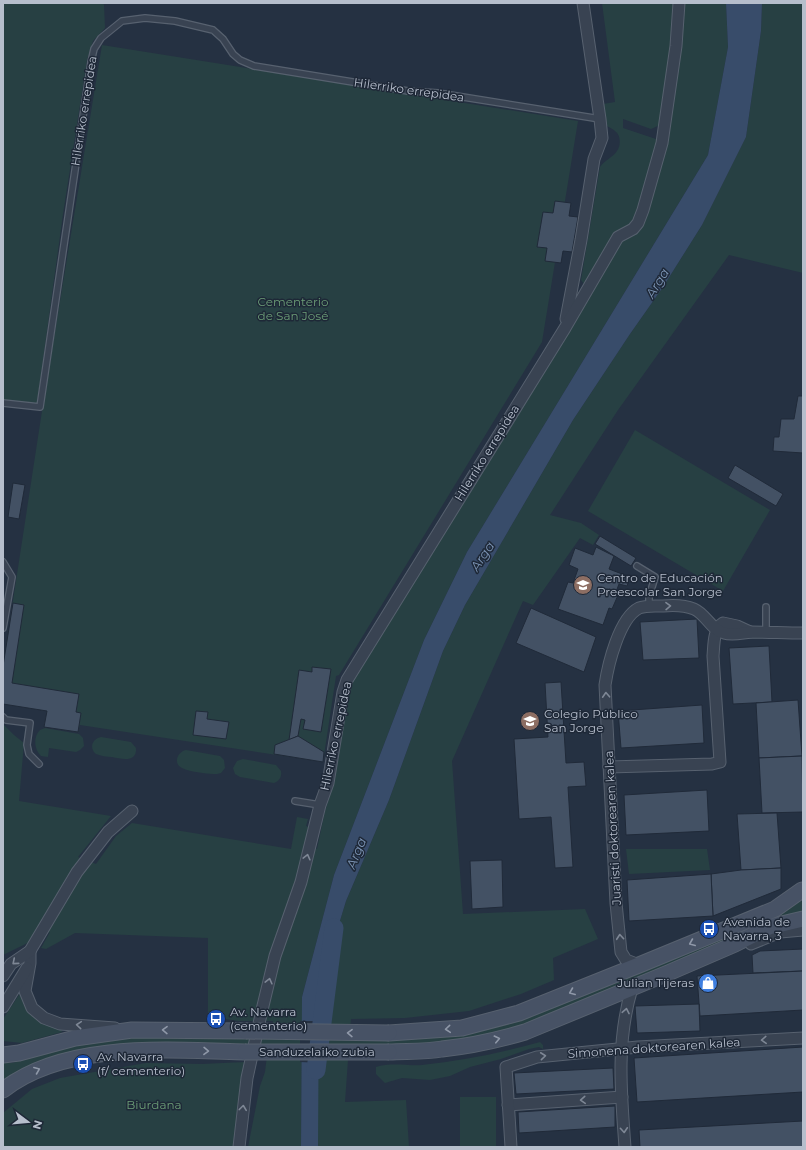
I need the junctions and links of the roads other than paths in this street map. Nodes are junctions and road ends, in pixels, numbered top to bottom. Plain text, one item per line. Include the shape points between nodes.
1 (583, 3) edge
2 (679, 3) edge
3 (600, 119) junction
4 (565, 328) junction
5 (3, 403) edge
6 (3, 562) edge
7 (637, 566) dead end
8 (649, 606) junction
9 (766, 607) dead end
10 (3, 628) edge
11 (716, 631) junction
12 (766, 633) junction
13 (803, 633) edge
14 (3, 717) edge
15 (39, 764) dead end
16 (609, 767) junction
17 (295, 801) dead end
18 (320, 805) junction
19 (132, 810) dead end
20 (803, 890) edge
21 (803, 919) edge
22 (803, 930) edge
23 (30, 951) junction
24 (705, 956) junction
25 (30, 963) junction
26 (639, 965) junction
27 (3, 976) edge
28 (632, 988) junction
29 (3, 1007) edge
30 (132, 1030) junction
31 (803, 1038) edge
32 (621, 1049) junction
33 (3, 1055) edge
34 (3, 1090) edge
35 (622, 1097) junction
36 (508, 1105) junction
37 (238, 1147) edge
38 (511, 1147) edge
39 (625, 1147) edge

1 - 3 street, Hilerriko errepidea
2 - 4 street, Hilerriko errepidea via 676,46 662,143 643,210 633,229 618,237
3 - 4 street, Hilerriko errepidea via 602,138 594,159
3 - 5 lane, Hilerriko errepidea via 254,66 233,54 213,30 175,21 145,18 122,21 101,38 94,49 91,62 40,407
4 - 18 street, Hilerriko errepidea via 347,680 329,777
6 - 10 lane via 12,577
7 - 8 lane via 655,577
8 -> 11 street via 693,608 703,614
16 -> 8 street, Juaristi doktorearen kalea via 605,685 608,667 617,640 631,614 639,608
9 - 12 lane
11 - 12 street via 720,624 726,623 750,632
11 - 16 street via 713,656 720,762
12 - 13 street
14 - 15 lane via 6,720 30,723 27,745 29,754
26 -> 16 street, Juaristi doktorearen kalea via 626,960 621,952
17 - 18 lane
37 -> 18 street, Hilerriko errepidea via 247,1078 262,1010 275,956 301,882
19 - 23 street via 108,832 77,872
20 -> 26 main road, Sanduzelaiko zubia via 774,908
21 - 24 main road, Sanduzelaiko zubia via 769,926
22 - 24 street via 780,932 725,955
23 - 25 street
23 -> 27 street via 12,964
24 - 28 main road, Sanduzelaiko zubia
25 - 29 street
30 -> 25 street via 60,1024 44,1018 32,1008 25,991
26 -> 30 main road, Sanduzelaiko zubia, bridge via 519,1013 462,1028 389,1033
32 -> 28 street via 626,1010
34 -> 28 main road, Sanduzelaiko zubia, bridge via 17,1079 38,1069 82,1057 134,1051 440,1050 525,1032
30 - 33 main road, Sanduzelaiko zubia via 76,1038
31 -> 32 street, Simonena doktorearen kalea
32 - 35 street
36 -> 32 street, Simonena doktorearen kalea via 506,1067 537,1056
35 -> 36 street
35 -> 39 street
36 - 38 street

